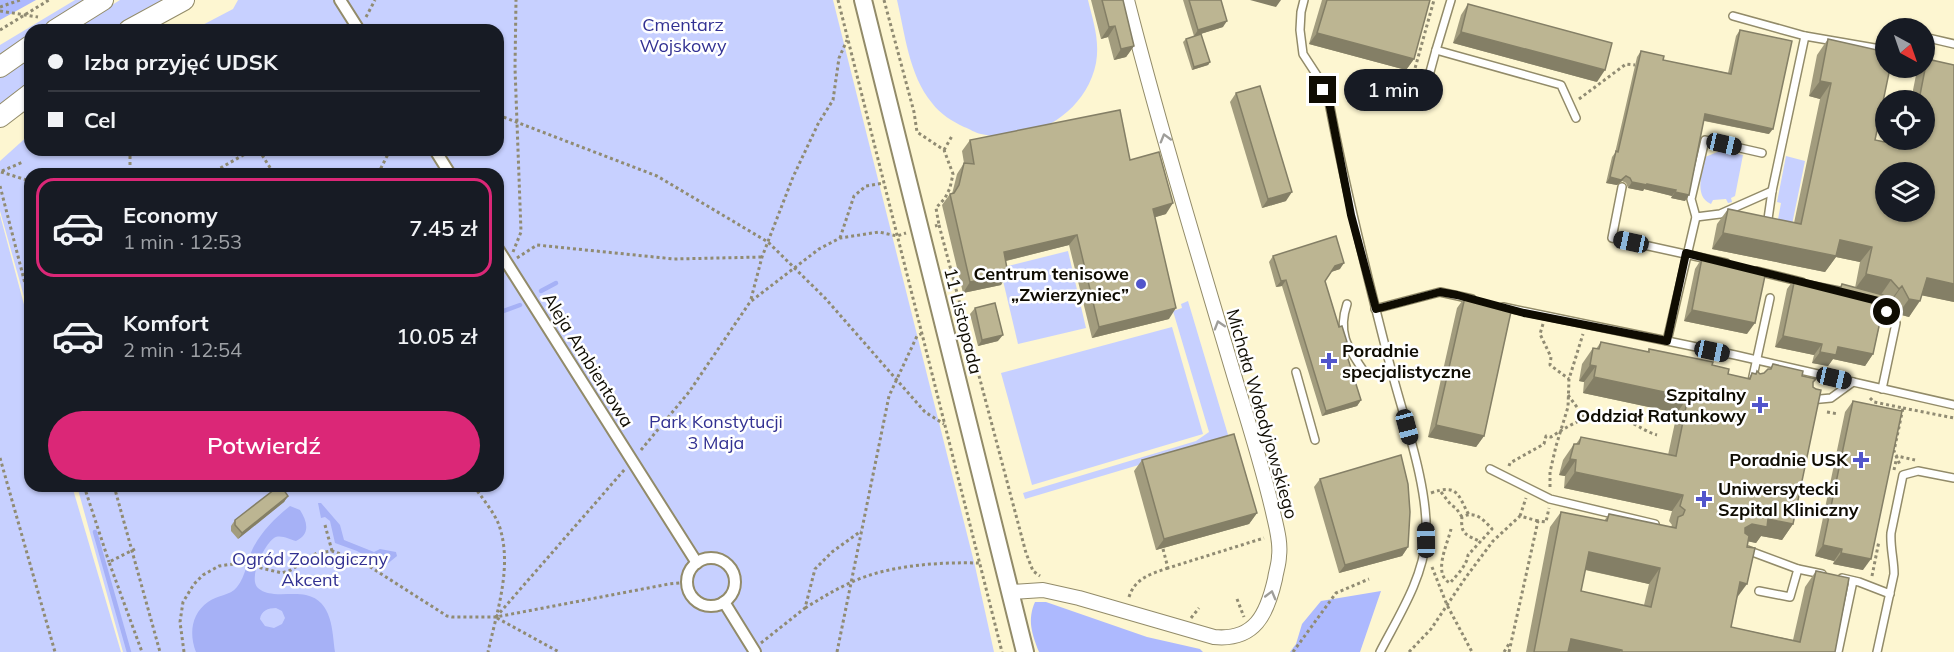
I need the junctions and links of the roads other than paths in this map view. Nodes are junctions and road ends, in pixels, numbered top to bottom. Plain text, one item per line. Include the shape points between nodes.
1 (104, 0) edge
2 (184, 0) edge
3 (340, 0) edge
4 (863, 0) edge
5 (1127, 0) edge
6 (1304, 0) edge
7 (1451, 0) edge
8 (1733, 16) dead end
9 (65, 24) edge
10 (140, 24) edge
11 (361, 24) edge
12 (1805, 36) junction
13 (1935, 40) edge
14 (1954, 44) edge
15 (1875, 48) edge
16 (24, 50) edge
17 (1436, 50) junction
18 (0, 67) edge
19 (24, 99) edge
20 (1421, 105) dead end
21 (0, 117) edge
22 (1576, 118) dead end
23 (1762, 153) dead end
24 (1622, 187) edge
25 (1772, 191) junction
26 (1696, 217) junction
27 (1766, 228) edge
28 (1686, 253) junction
29 (504, 258) edge
30 (1731, 264) edge
31 (1754, 270) edge
32 (1810, 284) edge
33 (1770, 298) dead end
34 (1866, 298) edge
35 (1479, 301) edge
36 (1347, 304) dead end
37 (1491, 304) edge
38 (1376, 309) junction
39 (1667, 341) junction
40 (1756, 360) junction
41 (1296, 372) dead end
42 (1365, 372) dead end
43 (1853, 382) junction
44 (1751, 384) edge
45 (1882, 389) junction
46 (1807, 400) edge
47 (1954, 405) edge
48 (1315, 440) dead end
49 (1490, 469) dead end
50 (1954, 478) edge
51 (1668, 527) edge
52 (1739, 546) edge
53 (697, 563) junction
54 (1798, 569) junction
55 (1853, 581) junction
56 (1759, 591) dead end
57 (1011, 592) junction
58 (1890, 594) junction
59 (724, 602) junction
60 (754, 651) edge
61 (1025, 652) edge
62 (1380, 652) edge
63 (1838, 652) edge
64 (1877, 652) edge

1 - 9 main road
2 - 10 main road
3 - 11 street
4 - 57 street, 11 Listopada
57 -> 5 street, Michała Wołodyjowskiego via 1043,590 1214,637 1234,637 1261,619 1280,556 1262,468
6 - 38 lane via 1300,30 1303,54 1330,102 1351,215
7 - 17 lane
8 - 12 lane
12 - 15 lane
12 - 25 lane
13 - 14 lane
16 - 18 main road
17 - 20 lane
17 - 22 lane via 1561,85
19 - 21 main road
23 - 26 lane via 1705,140 1691,199
24 - 28 lane via 1612,238
25 - 26 lane via 1720,214
25 - 27 lane
26 - 28 lane
28 - 30 lane
28 - 39 lane
29 - 53 street, Aleja Ambientowa
31 - 32 lane
33 - 40 lane
34 - 45 lane via 1878,301 1896,323
35 - 38 lane via 1440,292
36 - 42 lane via 1342,319 1344,332 1349,348
37 - 39 lane
38 - 62 lane via 1424,501 1426,540 1411,592
39 - 40 lane
40 - 43 lane
40 - 44 lane
41 - 48 lane
43 - 45 lane
43 - 46 lane via 1831,398
45 - 47 lane
49 - 51 lane via 1550,499
50 - 58 lane via 1918,471 1903,475 1890,542 1894,562
52 - 54 lane
53 - 59 street via 688,582 691,594 700,603
53 - 59 street via 707,558 719,559 732,570 735,588
54 - 55 lane
54 - 56 lane via 1790,597
55 - 58 lane
55 - 63 lane
57 - 61 street, 11 Listopada
58 - 64 lane
59 - 60 street

